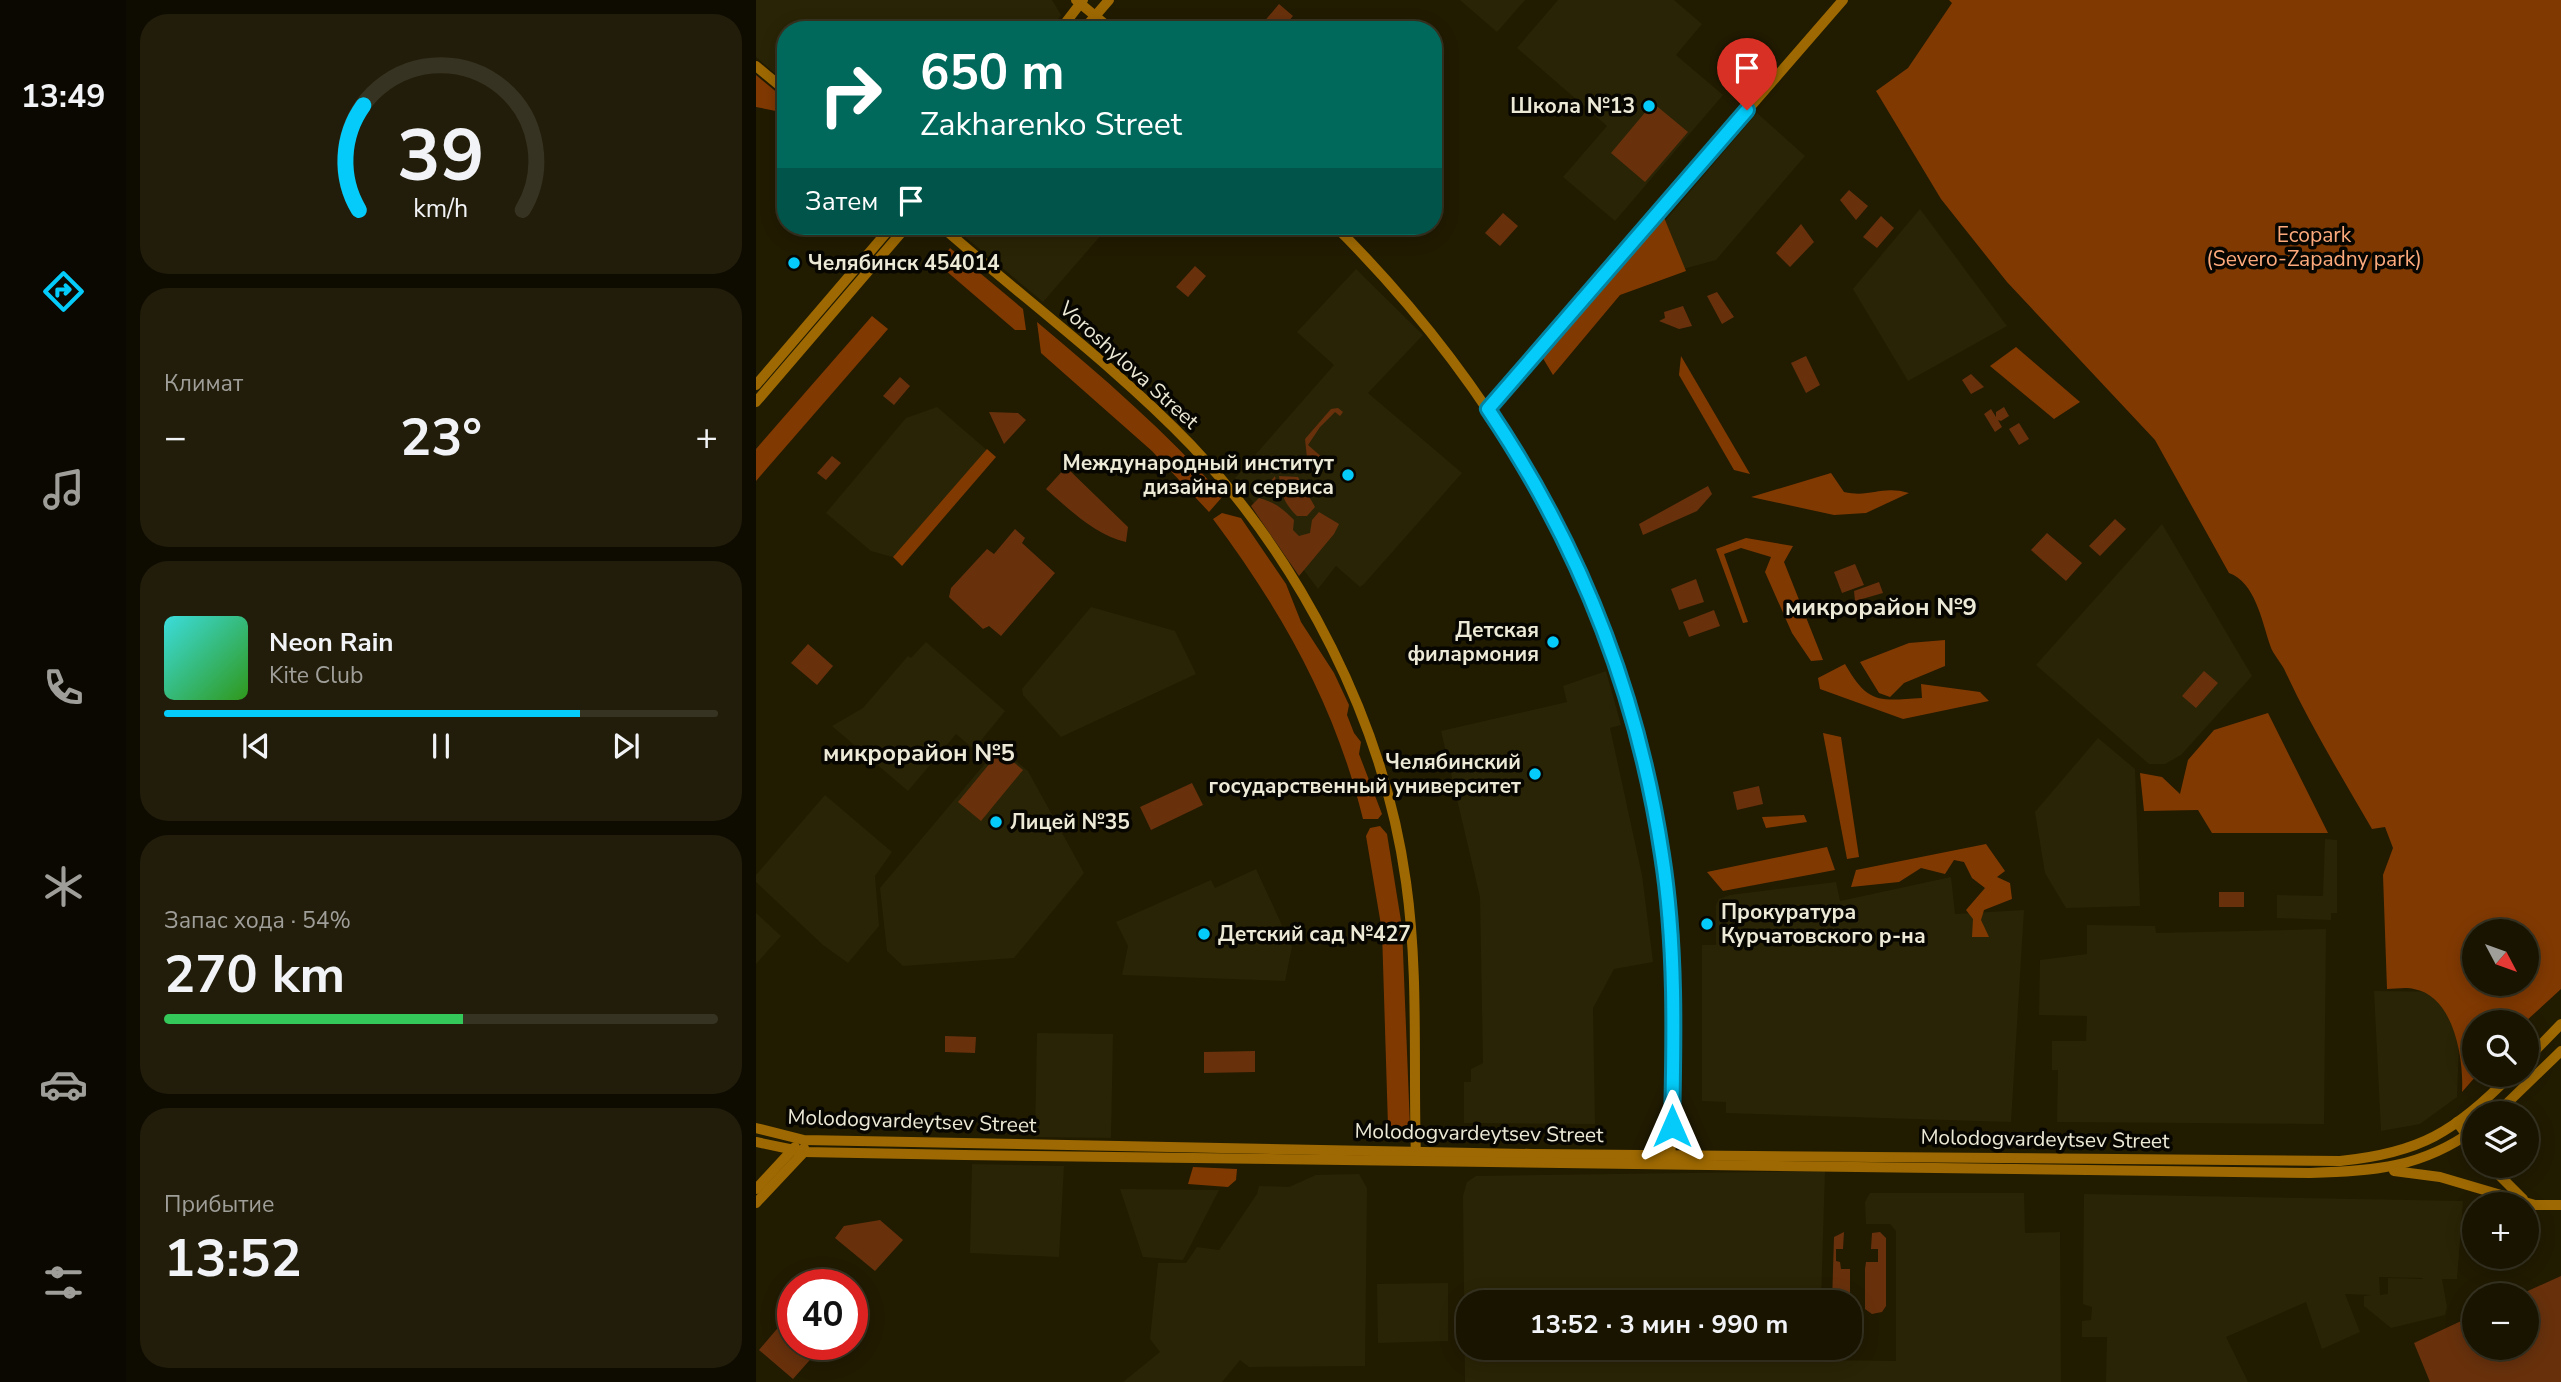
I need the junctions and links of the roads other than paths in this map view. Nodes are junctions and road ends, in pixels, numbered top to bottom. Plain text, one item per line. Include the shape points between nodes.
1 (1109, 0) edge
2 (1843, 0) edge
3 (1080, 1) edge
4 (1096, 15) junction
5 (1066, 21) edge
6 (1091, 21) edge
7 (1102, 21) edge
8 (756, 66) edge
9 (777, 84) edge
10 (884, 235) edge
11 (899, 235) edge
12 (952, 235) edge
13 (1344, 235) edge
14 (838, 290) junction
15 (821, 326) junction
16 (756, 385) edge
17 (756, 402) edge
18 (1488, 409) junction
19 (2561, 1024) edge
20 (2539, 1047) edge
21 (2561, 1051) edge
22 (2497, 1087) edge
23 (2509, 1101) edge
24 (2456, 1122) junction
25 (756, 1128) edge
26 (2462, 1128) edge
27 (756, 1142) edge
28 (2462, 1142) edge
29 (804, 1146) junction
30 (791, 1151) junction
31 (1415, 1152) junction
32 (1373, 1157) junction
33 (1671, 1160) junction
34 (1416, 1164) junction
35 (2031, 1164) junction
36 (2377, 1170) junction
37 (2502, 1178) edge
38 (756, 1189) edge
39 (2491, 1192) edge
40 (2517, 1192) edge
41 (756, 1203) edge
42 (2539, 1204) edge
43 (2561, 1205) edge

1 - 4 main road
2 - 18 main road
3 - 4 main road
3 - 5 main road
4 - 6 main road
4 - 7 main road
8 - 9 main road
10 - 14 main road
11 - 15 main road
12 - 31 main road, Voroshylova Street via 1122,380 1192,447 1260,530 1322,632 1375,754 1406,879 1417,999
13 - 18 main road via 1385,277
14 - 15 main road via 814,322 815,327
14 - 16 main road
15 - 17 main road
18 - 33 main road via 1574,556 1633,713 1655,814 1668,909
19 - 20 main road
21 - 23 main road
22 - 24 main road, Molodogvardeytsev Street
24 - 26 main road
24 - 35 main road, Molodogvardeytsev Street via 2421,1145 2340,1161
25 - 29 main road, Molodogvardeytsev Street
27 - 30 main road, Molodogvardeytsev Street
28 - 36 main road, Molodogvardeytsev Street via 2428,1158
29 - 30 main road, Molodogvardeytsev Street
29 - 32 main road, Molodogvardeytsev Street
29 - 41 main road
30 - 38 main road
31 - 32 main road, Molodogvardeytsev Street
31 - 33 main road, Molodogvardeytsev Street
31 - 34 main road, Voroshylova Street
32 - 34 main road, Molodogvardeytsev Street
33 - 34 main road, Molodogvardeytsev Street
33 - 35 main road, Molodogvardeytsev Street
35 - 36 main road, Molodogvardeytsev Street via 2310,1173
36 - 39 main road via 2440,1177
37 - 40 main road
42 - 43 main road

